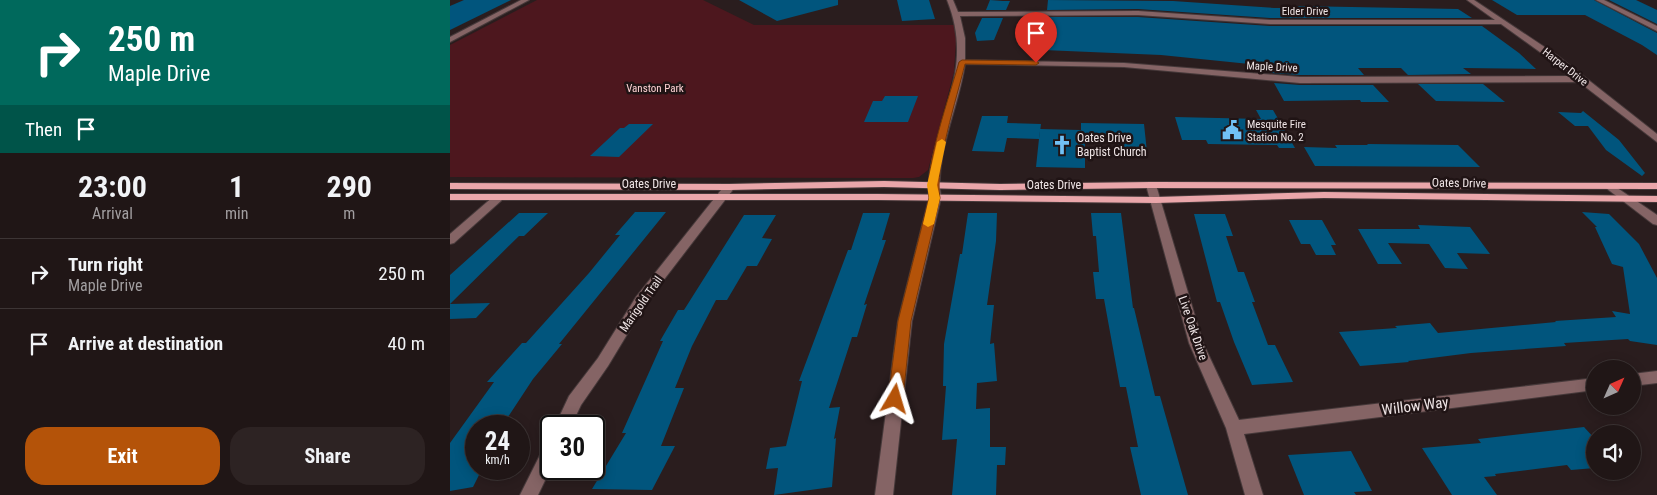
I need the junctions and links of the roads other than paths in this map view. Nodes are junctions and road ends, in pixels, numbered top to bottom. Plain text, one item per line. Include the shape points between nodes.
1 (526, 0) edge
2 (950, 0) edge
3 (1470, 0) edge
4 (1599, 0) edge
5 (958, 14) junction
6 (1503, 22) junction
7 (1657, 30) edge
8 (450, 40) edge
9 (962, 62) junction
10 (1580, 79) junction
11 (1657, 139) edge
12 (450, 186) edge
13 (1610, 186) junction
14 (1657, 186) edge
15 (514, 187) junction
16 (933, 191) junction
17 (725, 192) junction
18 (1153, 192) junction
19 (450, 197) edge
20 (498, 198) junction
21 (1627, 199) junction
22 (1657, 199) edge
23 (1657, 220) edge
24 (450, 240) edge
25 (1657, 377) edge
26 (1641, 379) edge
27 (1586, 385) edge
28 (568, 415) edge
29 (1234, 428) junction
30 (540, 472) edge
31 (529, 495) edge
32 (884, 495) edge
33 (1254, 495) edge

1 - 8 street
2 - 5 street
3 - 6 street, Harper Drive
4 - 7 street
5 - 6 street, Elder Drive via 1138,13 1270,22
5 - 9 street
6 - 10 street, Harper Drive
9 - 10 street, Maple Drive via 1124,65 1300,80
9 - 16 street
10 - 11 street, Harper Drive
12 - 15 main road, Oates Drive
13 - 14 main road, Oates Drive
13 - 18 main road, Oates Drive
13 - 21 street
15 - 17 main road, Oates Drive
15 - 20 main road
16 - 17 main road, Oates Drive
16 - 18 main road, Oates Drive
16 - 32 street via 905,321
17 - 20 main road, Oates Drive
17 - 28 street, Marigold Trail via 641,300
18 - 21 main road, Oates Drive
18 - 29 street, Live Oak Drive via 1196,343
19 - 20 main road, Oates Drive
20 - 24 street
21 - 22 main road, Oates Drive
21 - 23 street
25 - 26 street
27 - 29 street, Willow Way
29 - 33 street, Live Oak Drive
30 - 31 street

